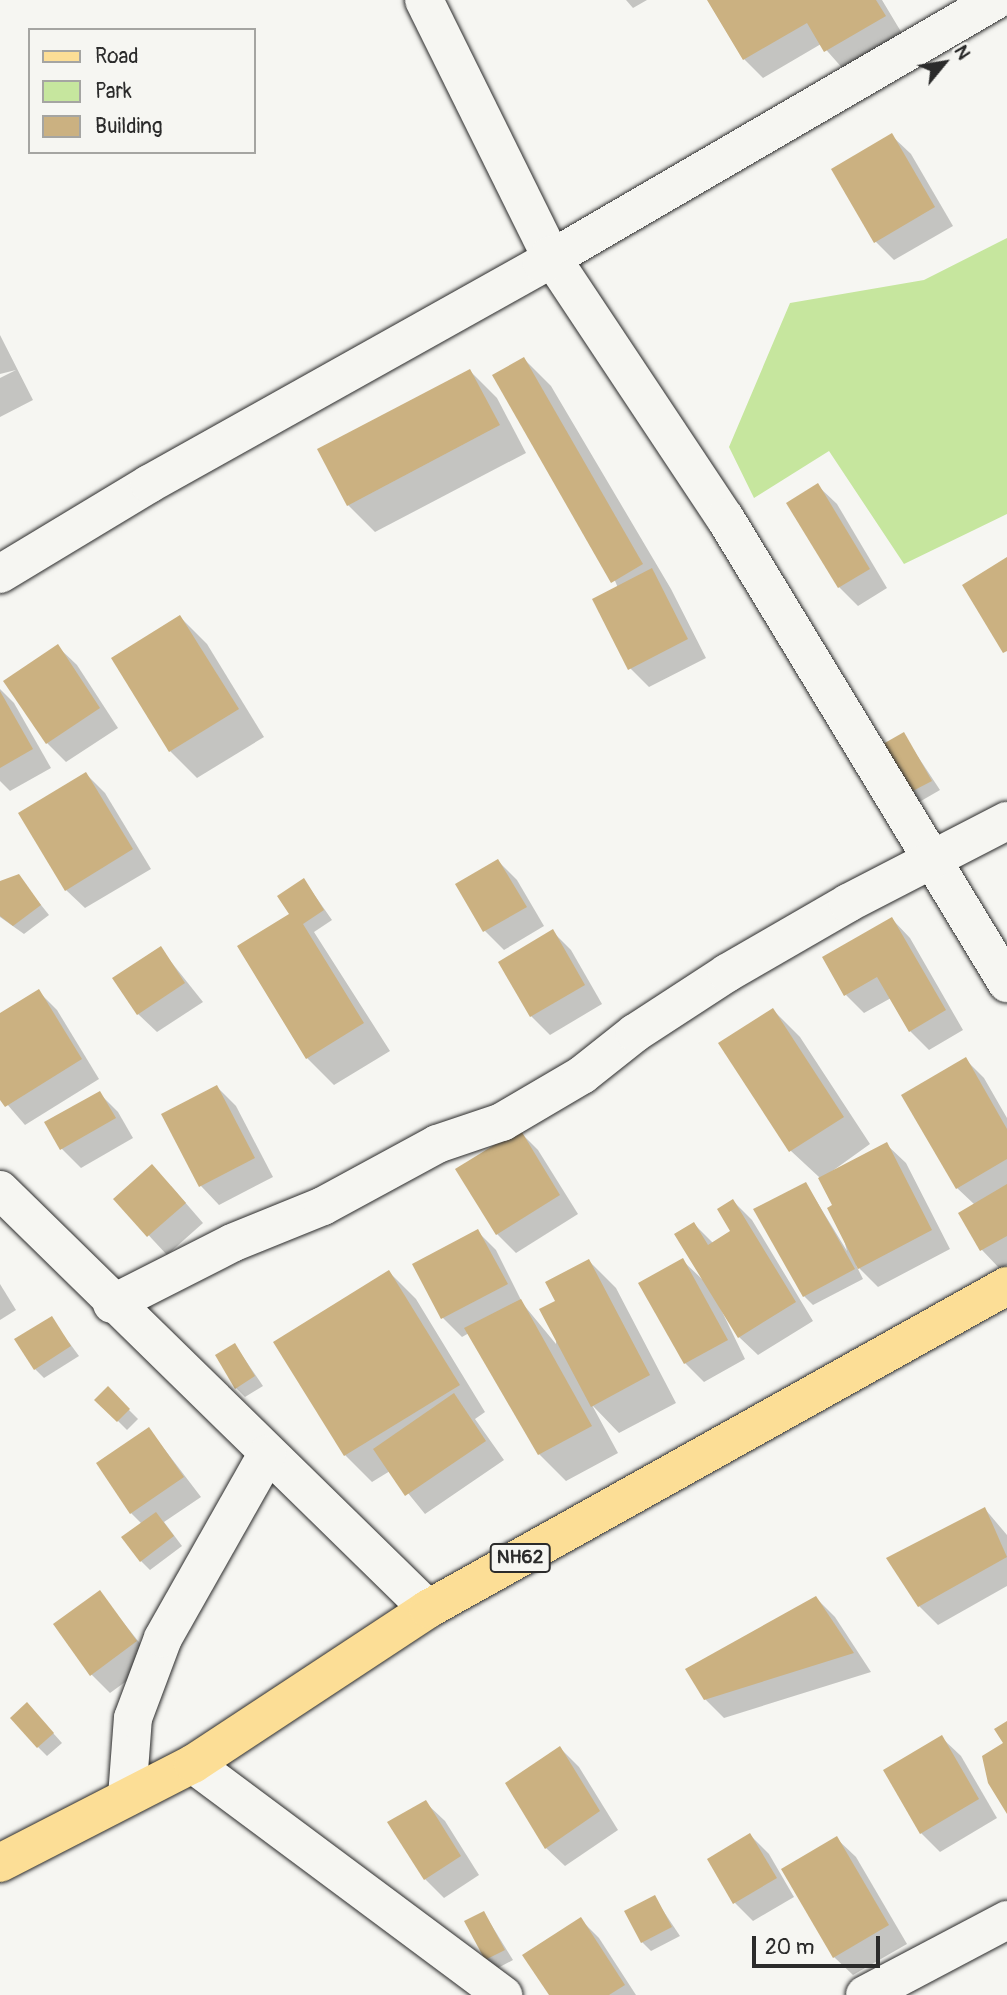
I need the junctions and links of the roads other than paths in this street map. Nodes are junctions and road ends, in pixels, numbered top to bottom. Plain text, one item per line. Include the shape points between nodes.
1 (424, 0) edge
2 (996, 0) edge
3 (550, 255) junction
4 (0, 574) edge
5 (1007, 821) edge
6 (936, 860) junction
7 (1007, 983) edge
8 (0, 1189) edge
9 (1007, 1286) edge
10 (112, 1304) junction
11 (267, 1454) junction
12 (428, 1609) junction
13 (193, 1764) junction
14 (127, 1797) junction
15 (0, 1863) edge
16 (1007, 1920) edge
17 (503, 1995) edge
18 (865, 1995) edge

1 - 3 street
2 - 3 street
3 - 4 street
3 - 6 street via 724,518
5 - 6 street
6 - 7 street
6 - 10 street via 848,903 727,973 582,1075 502,1122 437,1144 323,1206 232,1243
8 - 10 street
9 - 12 main road, NH62
10 - 11 street
11 - 12 street
11 - 14 street via 163,1638 133,1718
12 - 13 main road, NH62
13 - 14 main road, NH62
13 - 17 street
14 - 15 main road, NH62
16 - 18 street

